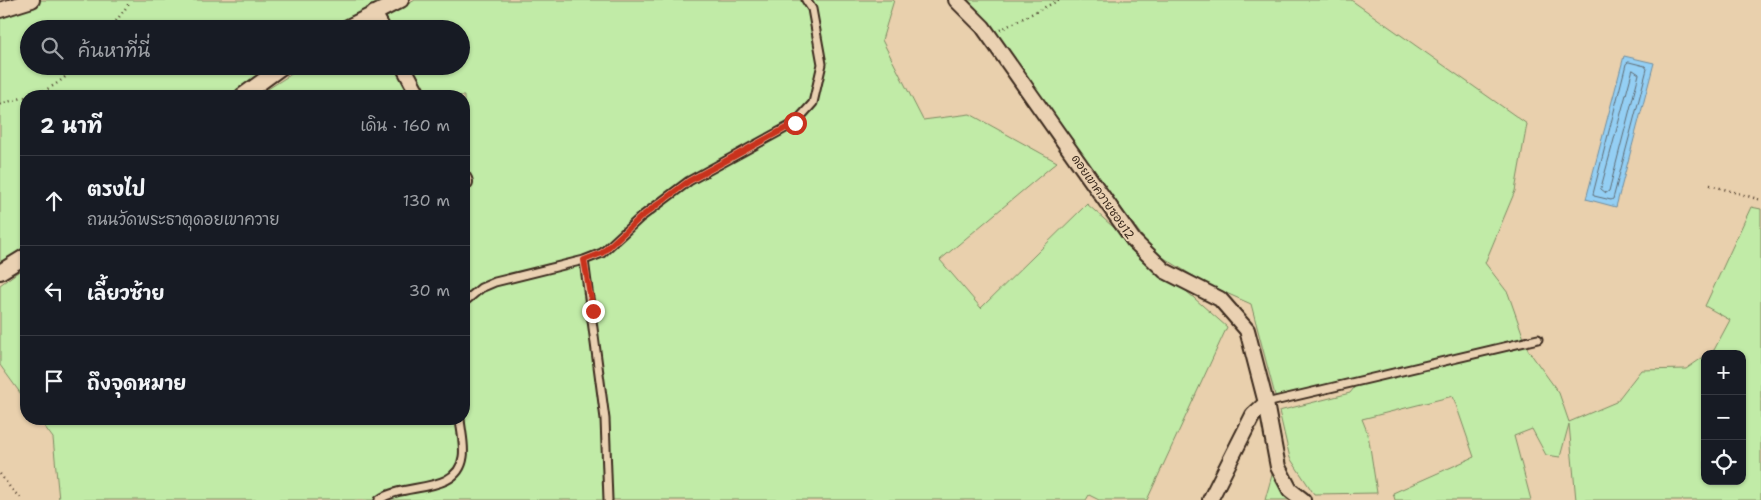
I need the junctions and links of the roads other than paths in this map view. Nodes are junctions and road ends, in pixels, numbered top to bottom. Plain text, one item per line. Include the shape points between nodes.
1 (32, 0) edge
2 (401, 0) edge
3 (806, 0) edge
4 (956, 0) edge
5 (0, 10) edge
6 (374, 13) junction
7 (361, 20) edge
8 (378, 20) edge
9 (271, 75) edge
10 (408, 75) edge
11 (250, 90) edge
12 (416, 90) edge
13 (20, 260) edge
14 (584, 260) junction
15 (0, 272) edge
16 (470, 297) edge
17 (1538, 339) dead end
18 (1266, 404) junction
19 (460, 425) edge
20 (378, 500) edge
21 (608, 500) edge
22 (1210, 500) edge
23 (1304, 500) edge

1 - 5 street
2 - 6 street
3 - 14 lane via 812,9 822,64 813,103 795,123 689,181 641,217 602,253
4 - 18 street, ดอยเขาควายซอย12 via 989,36 1134,242 1165,272 1220,299 1247,330
6 - 7 street
6 - 8 street
9 - 11 street
10 - 12 street
13 - 15 street
14 - 16 lane via 495,282
14 - 21 lane via 605,419
17 - 18 lane
18 - 22 street via 1253,415
18 - 23 street, ดอยเขาควายซอย12 via 1278,467 1290,490
19 - 20 lane via 463,457 460,469 447,481 403,490

